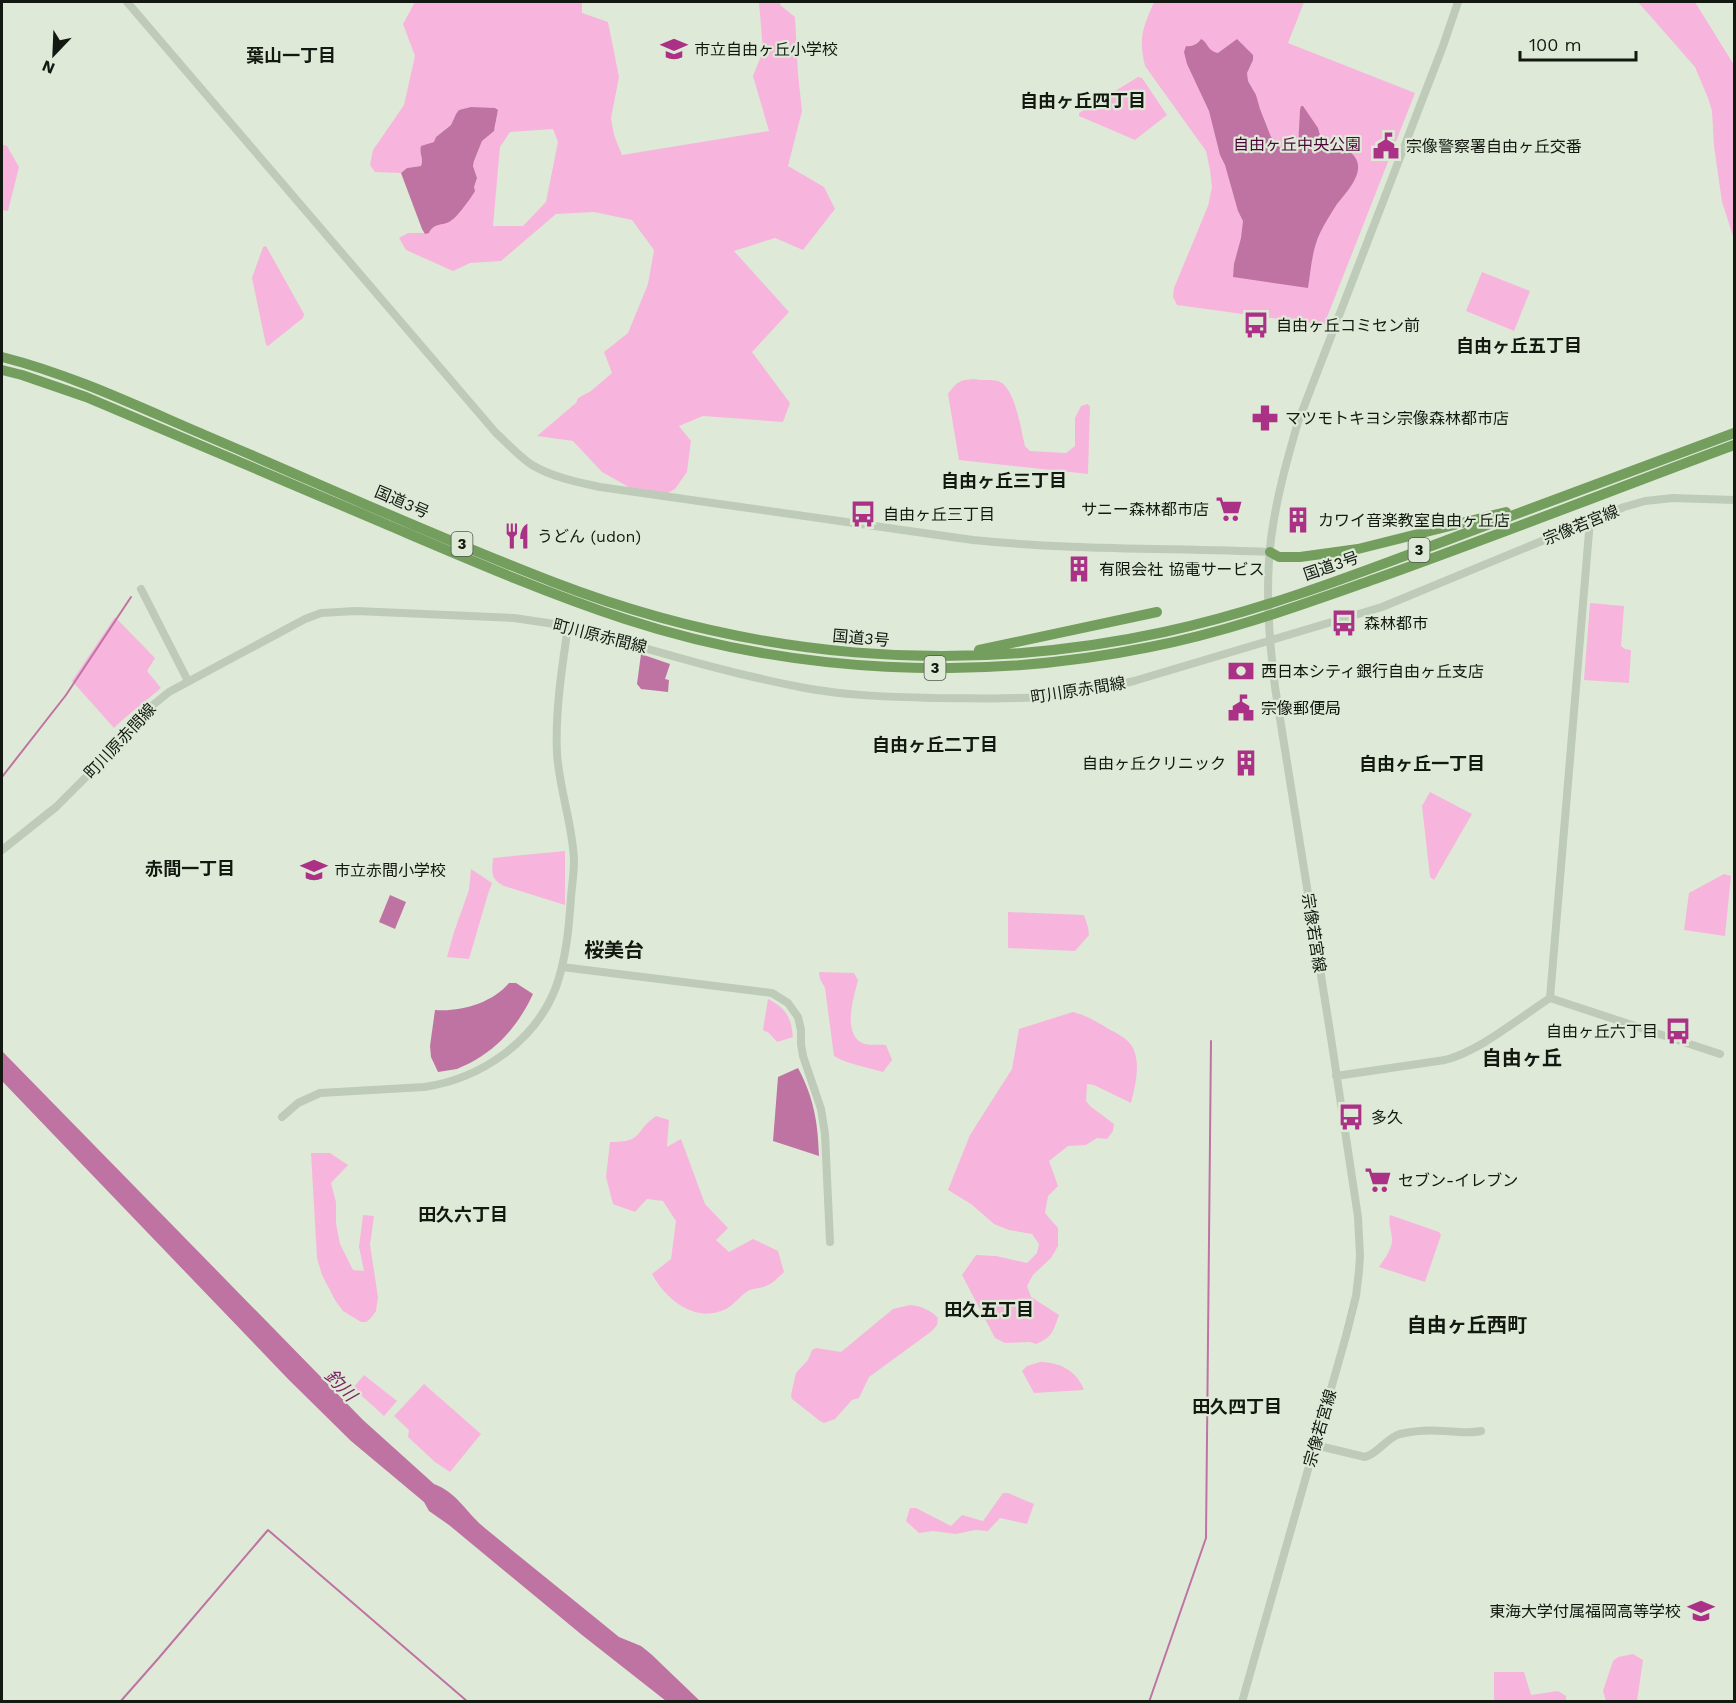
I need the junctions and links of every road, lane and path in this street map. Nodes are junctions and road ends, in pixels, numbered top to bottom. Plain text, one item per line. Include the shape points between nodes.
1 (128, 2) edge
2 (1458, 2) edge
3 (2, 357) edge
4 (2, 370) edge
5 (1734, 433) edge
6 (1734, 445) edge
7 (1556, 499) junction
8 (1734, 500) edge
9 (1590, 520) junction
10 (1270, 552) junction
11 (141, 589) dead end
12 (1157, 612) dead end
13 (567, 626) junction
14 (1168, 638) junction
15 (1269, 639) junction
16 (943, 657) junction
17 (188, 681) junction
18 (2, 850) edge
19 (562, 967) junction
20 (1550, 998) junction
21 (1720, 1054) dead end
22 (1336, 1076) junction
23 (282, 1117) dead end
24 (830, 1242) dead end
25 (1481, 1431) dead end
26 (1315, 1445) junction
27 (1242, 1701) edge

1 - 10 street via 496,433 544,471 600,486 973,540
2 - 10 street via 1299,422 1281,487
3 - 16 highway, 国道3号 / 3 via 69,378 509,564 633,609 766,642
4 - 14 highway, 国道3号 / 3 via 86,397 525,582 681,635 815,660 942,668 1038,664 1109,655 1151,647
5 - 7 highway, 国道3号 / 3
6 - 14 highway, 国道3号 / 3 via 1282,612
7 - 10 highway via 1358,549 1300,557 1279,557
7 - 14 highway, 国道3号 / 3 via 1370,569
8 - 9 street, 宗像若宮線 via 1645,501
9 - 15 street, 宗像若宮線 via 1382,607
9 - 20 street
10 - 15 street
11 - 17 street
12 - 16 highway
13 - 15 street, 町川原赤間線 via 806,688 861,695 1009,699 1093,691
13 - 17 street, 町川原赤間線 via 514,618 350,610 321,613
13 - 19 street via 557,746 574,860
14 - 16 highway, 国道3号 / 3 via 1152,635 1036,652
15 - 22 street, 宗像若宮線
17 - 18 street, 町川原赤間線 via 148,709 56,807
19 - 23 street via 546,1007 523,1037 470,1075 424,1087 320,1093 298,1102
19 - 24 street via 772,993 788,1003 800,1022 803,1056 821,1109
20 - 21 street
20 - 22 street via 1460,1056
22 - 26 street, 宗像若宮線 via 1358,1217 1360,1256 1356,1296
25 - 26 street via 1401,1433 1365,1457
26 - 27 street, 宗像若宮線

